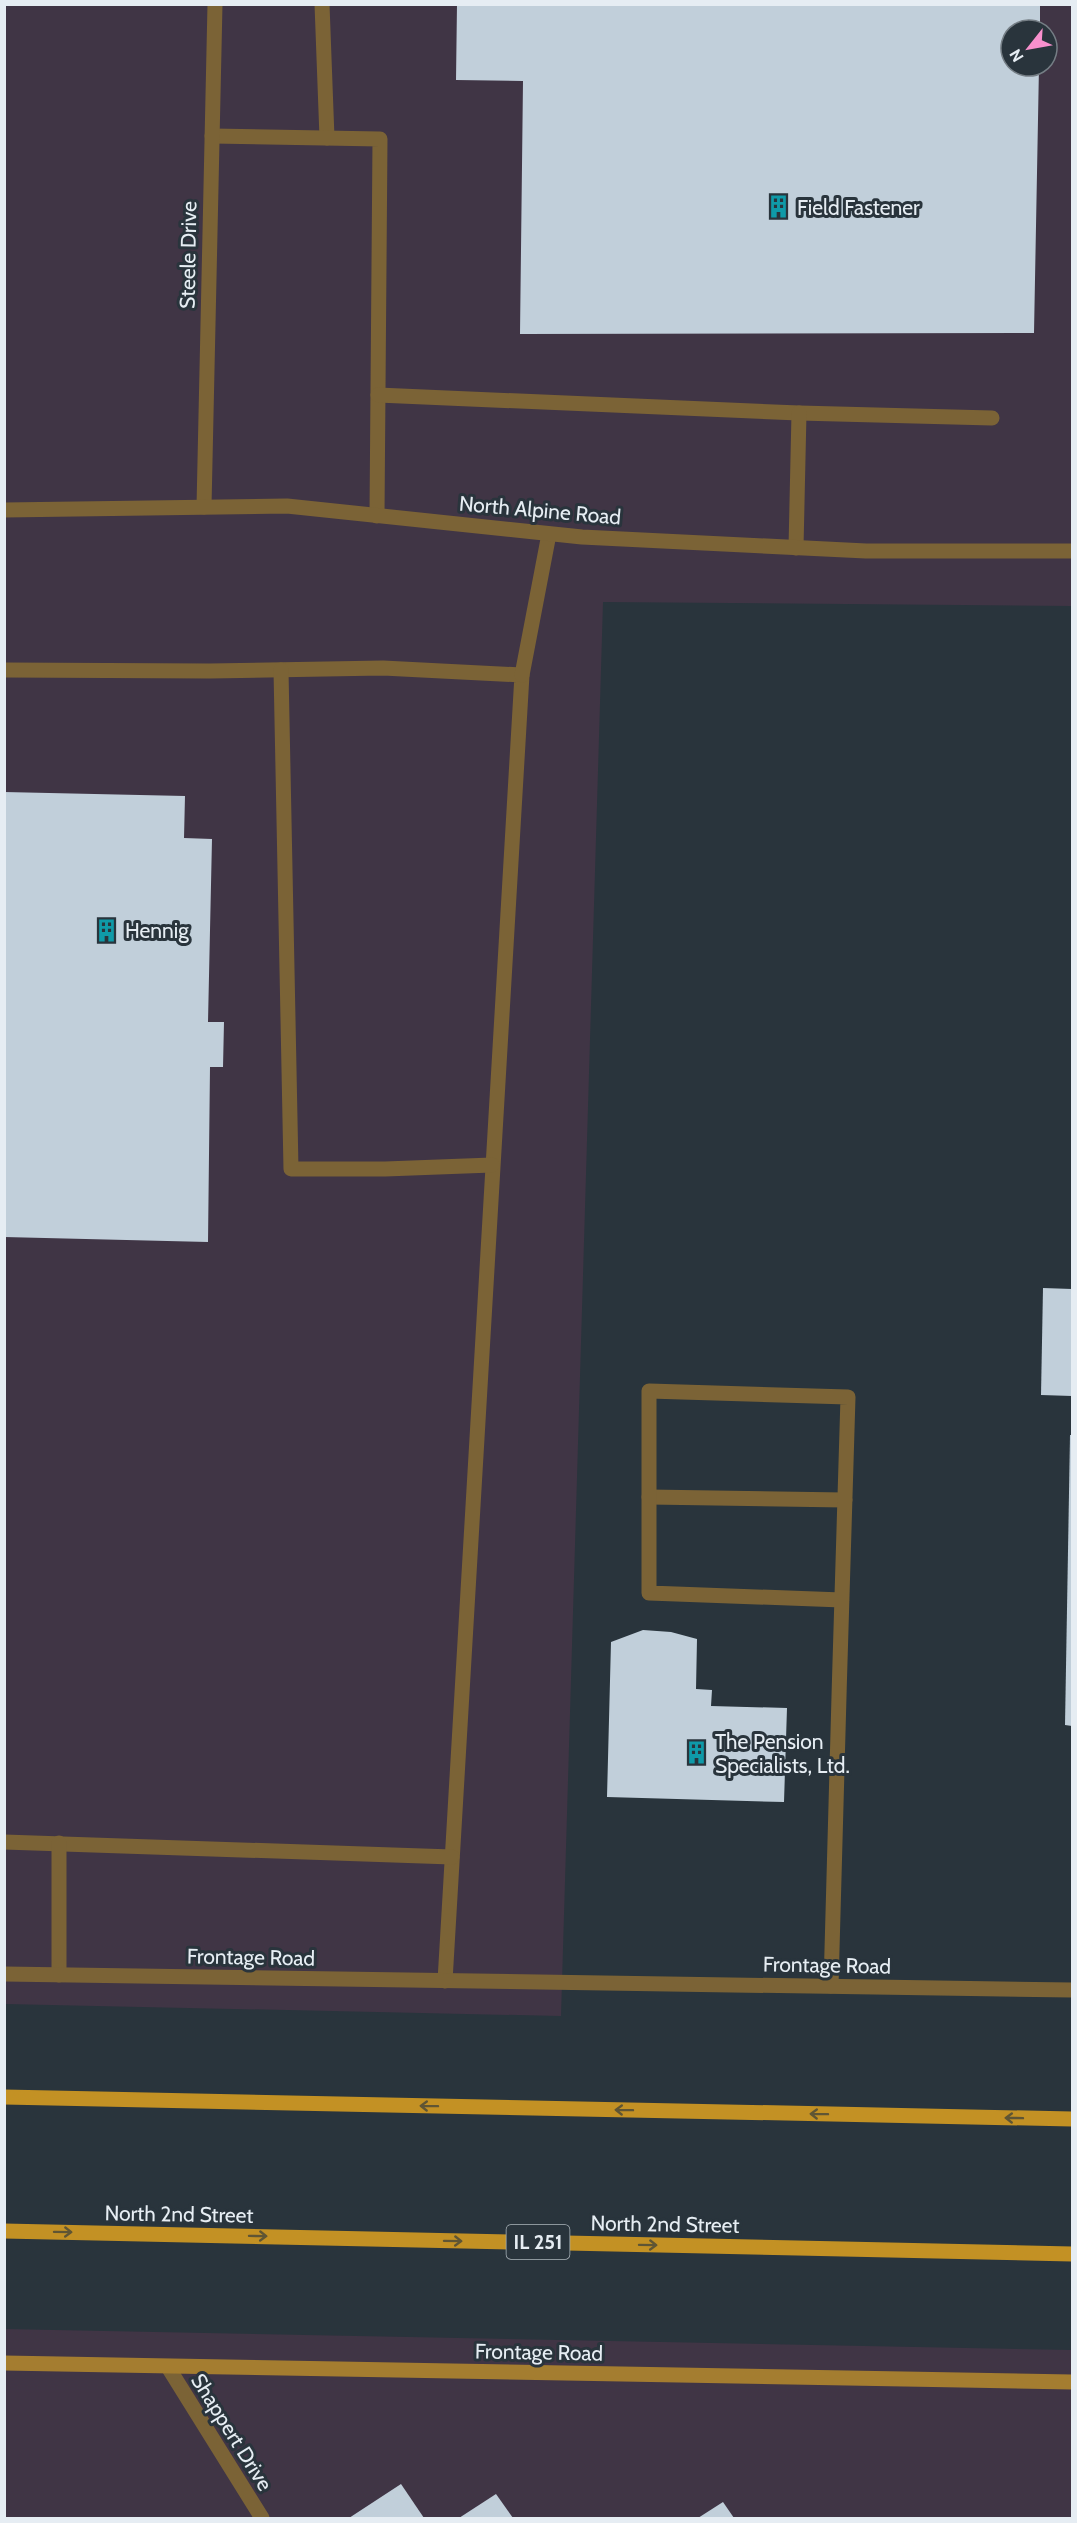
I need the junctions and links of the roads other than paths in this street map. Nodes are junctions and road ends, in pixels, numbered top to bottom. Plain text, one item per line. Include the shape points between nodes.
1 (215, 4) edge
2 (322, 4) edge
3 (212, 136) junction
4 (327, 138) junction
5 (378, 396) junction
6 (799, 413) junction
7 (992, 418) dead end
8 (204, 507) junction
9 (4, 510) edge
10 (377, 516) junction
11 (549, 534) junction
12 (796, 548) junction
13 (1072, 551) edge
14 (4, 670) edge
15 (281, 670) junction
16 (522, 675) junction
17 (492, 1165) junction
18 (649, 1497) junction
19 (845, 1500) junction
20 (842, 1599) junction
21 (4, 1842) edge
22 (59, 1843) junction
23 (452, 1857) junction
24 (4, 1974) edge
25 (59, 1975) junction
26 (445, 1981) junction
27 (831, 1986) junction
28 (1072, 1990) edge
29 (4, 2097) edge
30 (1072, 2119) edge
31 (4, 2231) edge
32 (1072, 2254) edge
33 (4, 2363) edge
34 (168, 2367) junction
35 (1072, 2382) edge
36 (262, 2518) edge

1 - 3 street, Steele Drive
2 - 4 street
3 - 4 street
3 - 8 street, Steele Drive
4 - 5 street via 380,139
5 - 6 street
5 - 10 street
6 - 7 street
6 - 12 street
8 - 9 street, North Alpine Road
8 - 10 street, North Alpine Road via 287,506
10 - 11 street, North Alpine Road
11 - 12 street, North Alpine Road
11 - 16 street
12 - 13 street, North Alpine Road
14 - 15 street
15 - 16 street via 383,668
15 - 17 street via 291,1169
16 - 17 street
17 - 23 street
18 - 19 street
18 - 19 street via 649,1391 848,1397
18 - 20 street via 649,1593
19 - 20 street
20 - 27 street
21 - 22 street
22 - 23 street
22 - 25 street
23 - 26 street
24 - 25 street, Frontage Road
25 - 26 street, Frontage Road
26 - 27 street, Frontage Road
27 - 28 street, Frontage Road
30 -> 29 main road
31 -> 32 main road, North 2nd Street / IL 251
33 - 34 street, Frontage Road
34 - 35 street, Frontage Road
34 - 36 street, Shappert Drive

